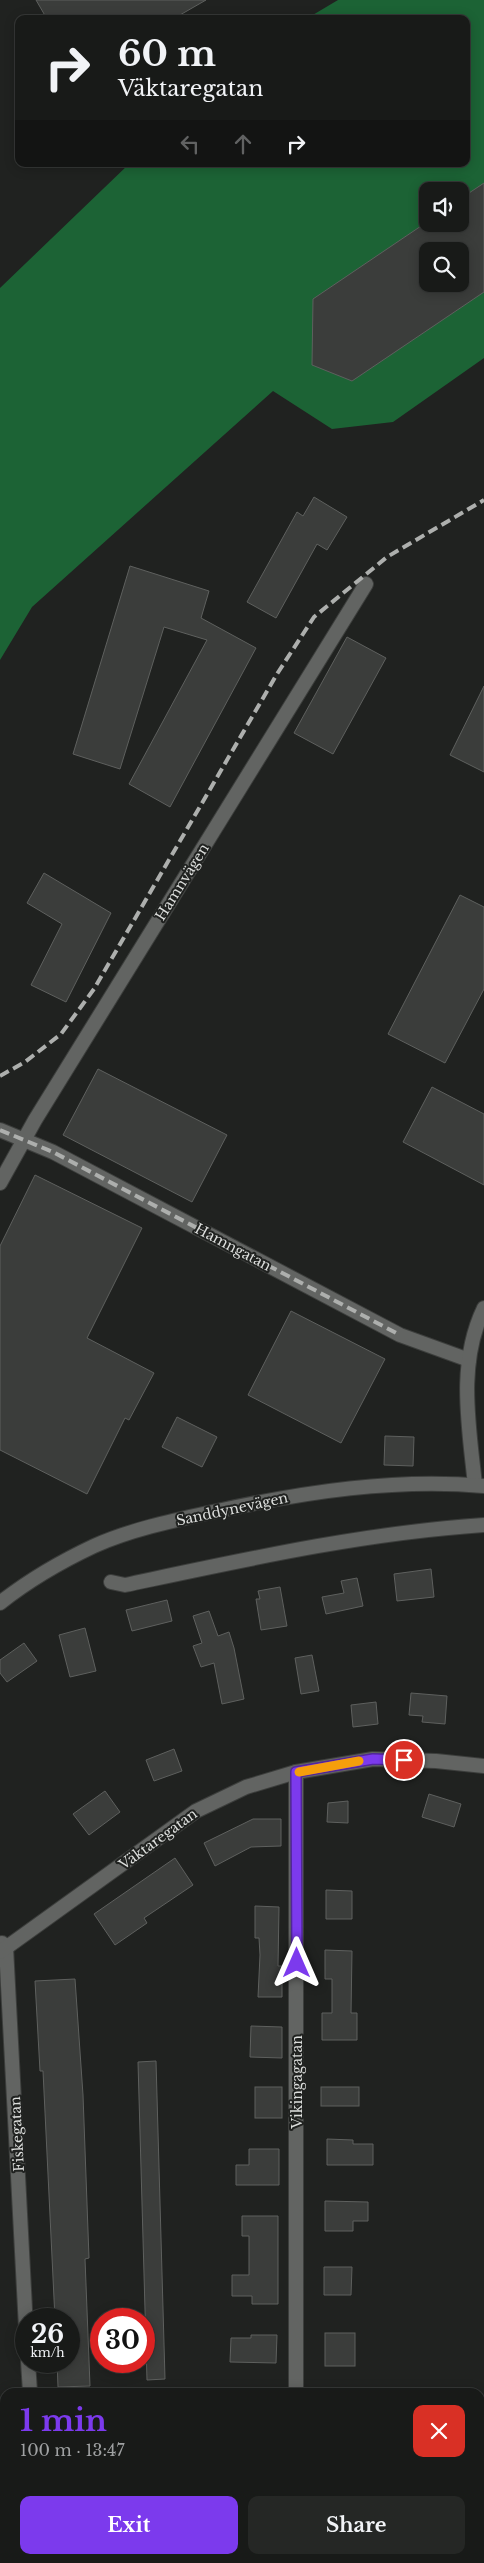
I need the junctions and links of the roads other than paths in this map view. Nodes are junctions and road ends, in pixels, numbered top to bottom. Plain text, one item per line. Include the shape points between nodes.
1 (366, 584) dead end
2 (0, 1130) edge
3 (24, 1140) junction
4 (0, 1183) edge
5 (484, 1308) edge
6 (469, 1360) junction
7 (480, 1486) edge
8 (484, 1525) edge
9 (111, 1582) dead end
10 (0, 1603) edge
11 (484, 1766) edge
12 (296, 1772) junction
13 (2, 1947) edge
14 (25, 2308) edge
15 (29, 2373) edge
16 (30, 2388) edge
17 (296, 2388) edge

1 - 3 street, Hamnvägen
2 - 3 street, Hamngatan
3 - 4 street, Hamnvägen
3 - 6 street, Hamngatan via 53,1152 400,1335
5 - 6 street via 477,1322
6 - 7 street via 466,1392
7 - 10 street, Sanddynevägen via 416,1484 340,1490 199,1515 143,1529 96,1546 24,1584
8 - 9 street via 308,1548 125,1586
11 - 12 street, Väktaregatan via 373,1759
12 - 13 street, Väktaregatan via 246,1787 196,1811
12 - 17 street, Vikingagatan
13 - 14 street, Fiskegatan
15 - 16 street

